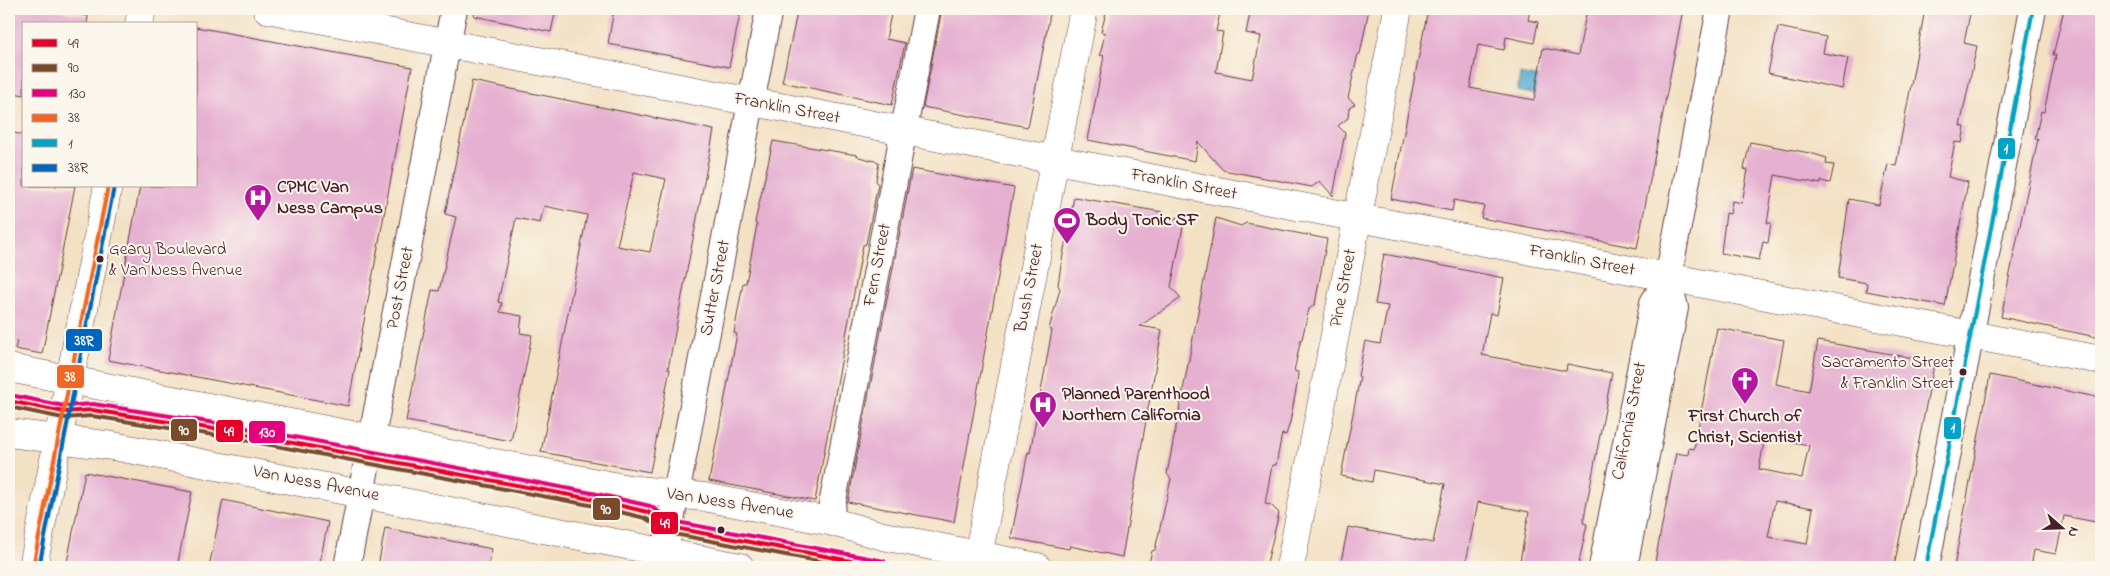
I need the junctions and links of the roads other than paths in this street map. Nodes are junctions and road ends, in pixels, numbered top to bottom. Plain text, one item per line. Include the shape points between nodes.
1 (142, 9) edge
2 (268, 9) edge
3 (454, 9) edge
4 (769, 9) edge
5 (927, 9) edge
6 (1084, 9) edge
7 (1398, 9) edge
8 (1720, 9) edge
9 (2033, 9) edge
10 (139, 22) edge
11 (448, 43) junction
12 (752, 102) junction
13 (903, 131) junction
14 (1054, 160) junction
15 (108, 188) edge
16 (1358, 218) junction
17 (1668, 278) junction
18 (1971, 335) junction
19 (2101, 360) edge
20 (9, 368) edge
21 (71, 381) junction
22 (9, 432) edge
23 (372, 439) junction
24 (58, 440) junction
25 (362, 492) junction
26 (676, 495) junction
27 (829, 521) junction
28 (664, 560) edge
29 (977, 561) edge
30 (33, 567) edge
31 (347, 567) edge
32 (740, 567) edge
33 (1037, 567) edge
34 (1290, 567) edge
35 (1602, 567) edge
36 (1624, 567) edge
37 (1926, 567) edge

1 - 10 main road
2 - 11 main road, Franklin Street
3 - 11 street, Post Street
4 - 12 street, Sutter Street
5 - 13 street, Fern Street
6 - 14 main road, Bush Street
7 - 16 main road, Pine Street
8 - 17 street, California Street
9 - 18 street
11 - 12 main road, Franklin Street
11 - 23 street, Post Street
12 - 13 main road, Franklin Street
12 - 26 street, Sutter Street
13 - 14 main road, Franklin Street
13 - 27 street, Fern Street
14 - 16 main road, Franklin Street
14 - 29 main road, Bush Street
15 - 21 main road
16 - 17 main road, Franklin Street
16 - 34 main road, Pine Street
17 - 18 main road, Franklin Street
17 - 35 street, California Street via 1653,302
17 - 36 street, California Street via 1675,308
18 - 19 main road, Franklin Street
18 - 37 street
20 - 21 main road, Van Ness Avenue
21 - 23 main road, Van Ness Avenue
21 - 24 main road
22 - 24 main road, Van Ness Avenue
23 - 25 street, Post Street
23 - 26 main road, Van Ness Avenue via 628,489
24 - 25 main road, Van Ness Avenue via 113,446
24 - 30 main road
25 - 28 main road, Van Ness Avenue
25 - 31 street, Post Street
26 - 27 main road, Van Ness Avenue via 704,497
26 - 28 street, Sutter Street
27 - 29 main road, Van Ness Avenue
28 - 32 main road, Van Ness Avenue
29 - 33 main road, Van Ness Avenue

